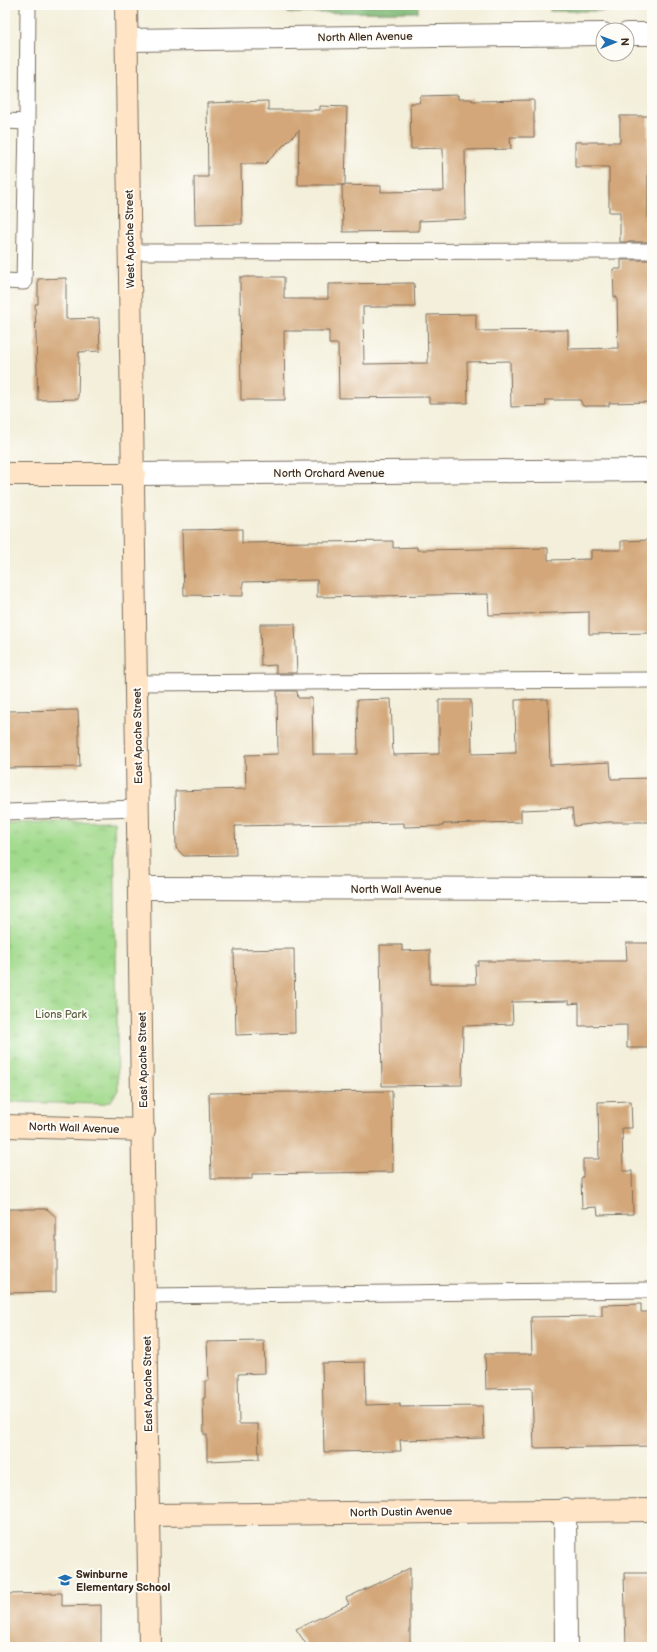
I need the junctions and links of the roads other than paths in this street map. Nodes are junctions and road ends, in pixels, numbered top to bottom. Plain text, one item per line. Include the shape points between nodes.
1 (28, 5) edge
2 (126, 5) edge
3 (595, 34) edge
4 (635, 34) edge
5 (652, 34) edge
6 (127, 40) junction
7 (5, 121) edge
8 (27, 122) junction
9 (652, 251) edge
10 (130, 252) junction
11 (5, 282) edge
12 (652, 470) edge
13 (5, 474) edge
14 (134, 474) junction
15 (652, 680) edge
16 (137, 683) junction
17 (139, 808) junction
18 (5, 812) edge
19 (140, 888) junction
20 (652, 889) edge
21 (5, 1126) edge
22 (144, 1130) junction
23 (652, 1290) edge
24 (146, 1296) junction
25 (565, 1510) junction
26 (652, 1510) edge
27 (150, 1515) junction
28 (150, 1647) edge
29 (566, 1647) edge

1 - 8 lane
2 - 6 main road, West Apache Street
3 - 6 street, North Allen Avenue
4 - 5 street
6 - 10 main road, West Apache Street
7 - 8 lane
8 - 11 lane via 24,282
9 - 10 lane
10 - 14 main road, West Apache Street
12 - 14 street, North Orchard Avenue
13 - 14 main road, North Orchard Avenue
14 - 16 main road, East Apache Street
15 - 16 lane
16 - 17 main road, East Apache Street
17 - 18 lane
17 - 19 main road, East Apache Street
19 - 20 street, North Wall Avenue
19 - 22 main road, East Apache Street
21 - 22 main road, North Wall Avenue
22 - 24 main road, East Apache Street
23 - 24 lane
24 - 27 main road, East Apache Street
25 - 26 main road, North Dustin Avenue
25 - 27 main road, North Dustin Avenue
25 - 29 street
27 - 28 main road, East Apache Street

